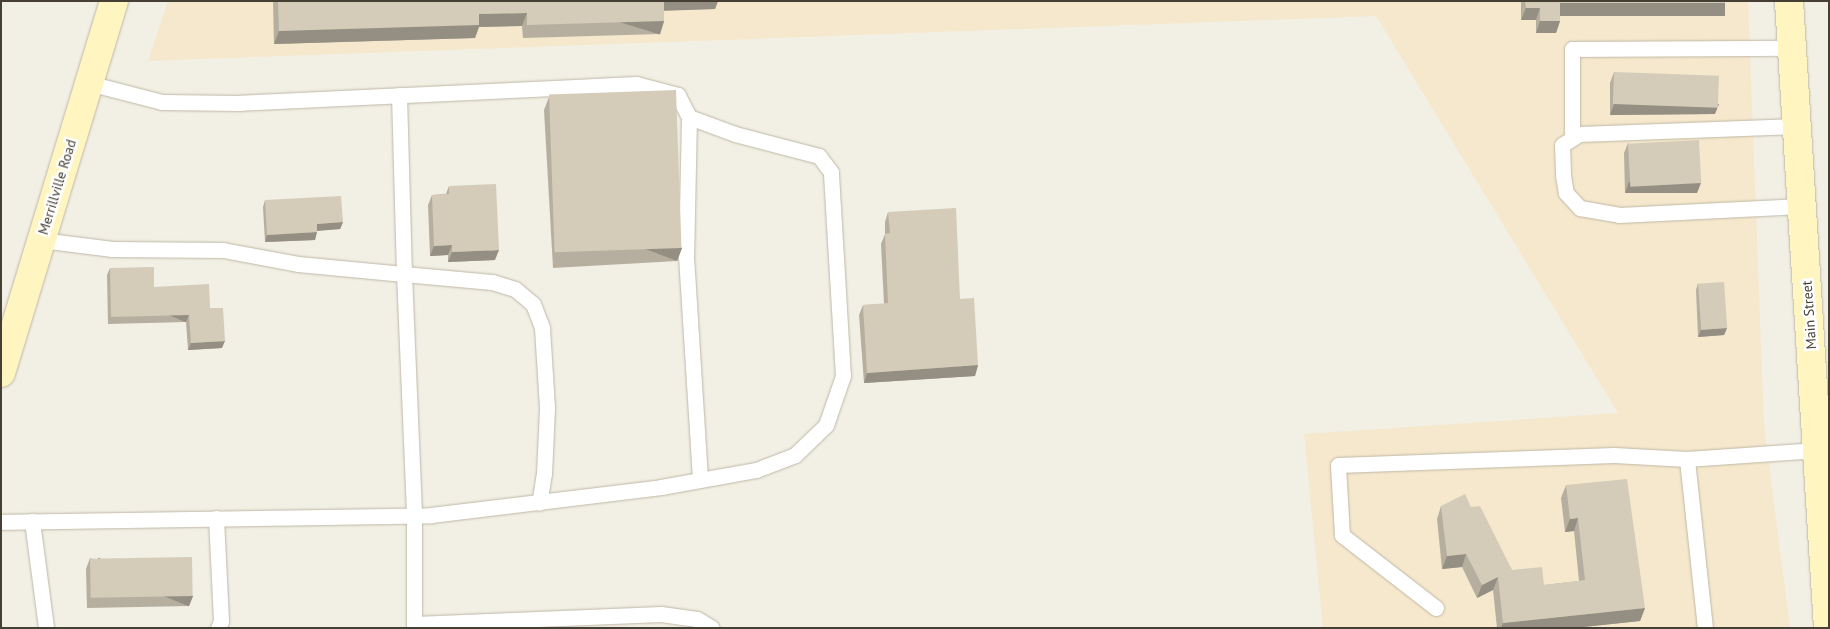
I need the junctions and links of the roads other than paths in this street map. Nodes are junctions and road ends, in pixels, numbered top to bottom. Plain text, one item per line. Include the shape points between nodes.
1 (114, 1) edge
2 (1789, 1) edge
3 (1792, 48) junction
4 (88, 83) junction
5 (399, 95) junction
6 (690, 117) junction
7 (1797, 126) junction
8 (1572, 138) junction
9 (1802, 206) junction
10 (41, 240) junction
11 (404, 274) junction
12 (1, 373) edge
13 (1817, 450) junction
14 (1687, 459) junction
15 (700, 480) junction
16 (539, 503) junction
17 (414, 515) junction
18 (216, 518) junction
19 (32, 521) junction
20 (1, 522) edge
21 (1436, 608) dead end
22 (414, 626) edge
23 (46, 628) edge
24 (218, 628) edge
25 (712, 628) edge
26 (1705, 628) edge
27 (1828, 628) edge

1 - 4 main road, Merrillville Road
2 - 3 main road, Main Street
3 - 7 main road, Main Street
3 - 8 lane via 1572,49
4 - 5 lane via 162,102 240,103
4 - 10 main road, Merrillville Road
5 - 6 lane via 636,84 678,95
5 - 11 lane
6 - 15 lane via 686,256
6 - 15 lane via 735,134 819,156 831,172 843,376 826,425 795,455 756,470
7 - 8 lane via 1579,134
7 - 9 main road, Main Street
8 - 9 lane via 1562,145 1563,175 1566,193 1580,208 1619,214
9 - 13 main road, Main Street
10 - 11 lane via 112,249 223,250 298,264
10 - 12 main road, Merrillville Road
11 - 16 lane via 492,282 515,289 533,304 542,328 547,408
11 - 17 lane
13 - 14 lane
13 - 27 main road, Main Street
14 - 21 lane via 1614,455 1338,465 1342,535
14 - 26 lane
15 - 16 lane
16 - 17 lane
17 - 18 lane
17 - 22 lane
18 - 19 lane
18 - 24 lane via 221,621
19 - 20 lane
19 - 23 lane
22 - 25 lane via 661,614 697,619

